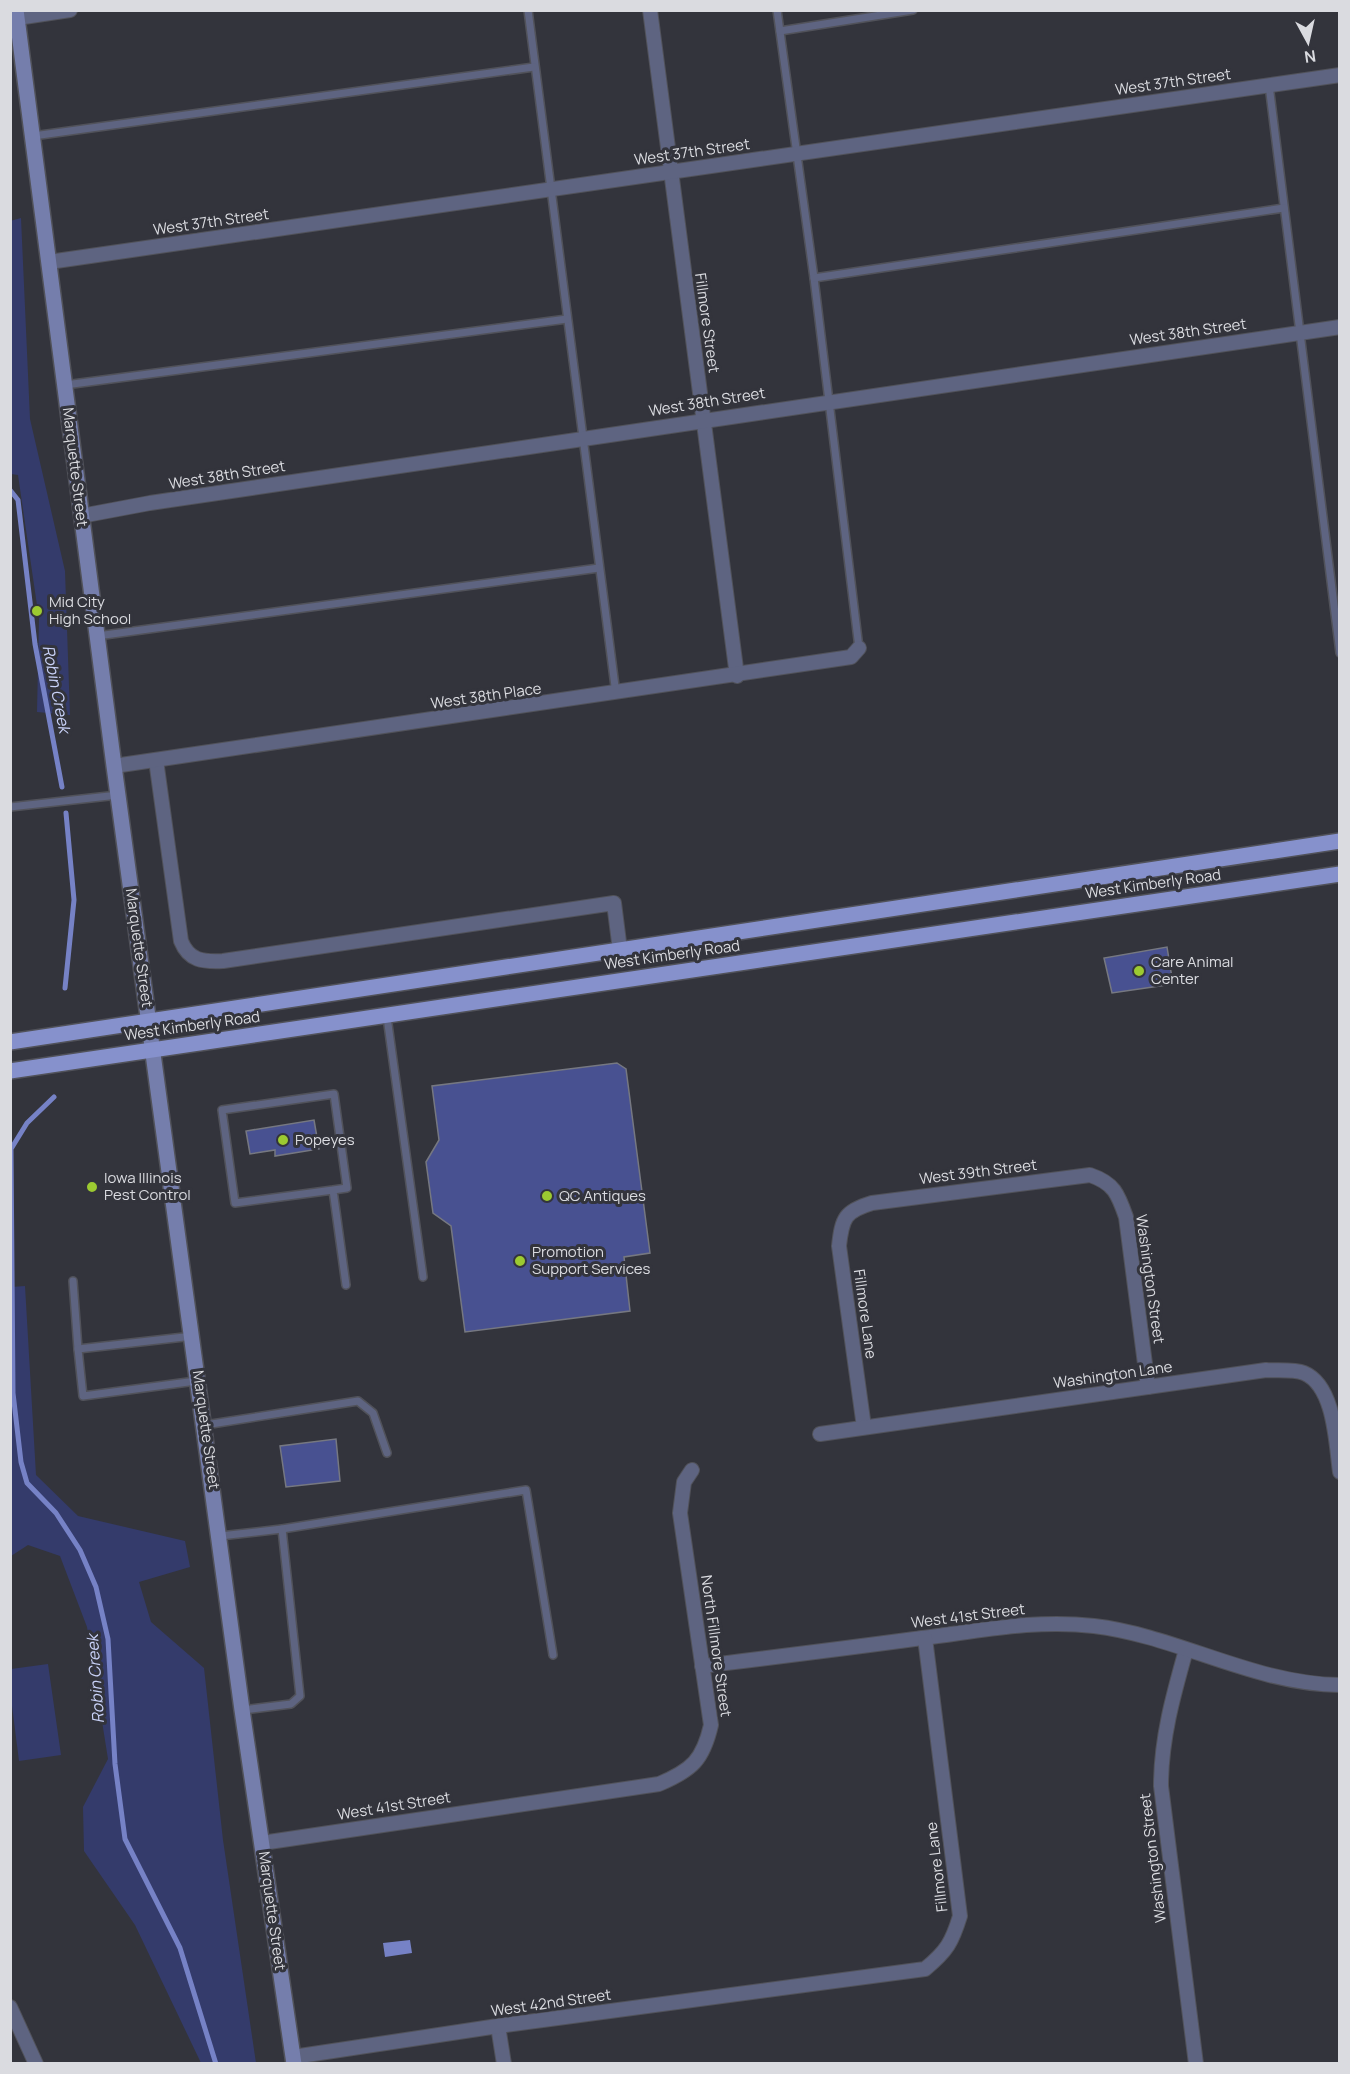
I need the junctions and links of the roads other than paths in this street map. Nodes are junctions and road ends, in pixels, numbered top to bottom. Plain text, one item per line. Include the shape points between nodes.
1 (70, 10) edge
2 (528, 10) edge
3 (650, 10) edge
4 (777, 10) edge
5 (913, 10) edge
6 (16, 14) edge
7 (780, 31) junction
8 (534, 66) junction
9 (1340, 75) edge
10 (1269, 85) junction
11 (33, 136) junction
12 (797, 153) junction
13 (670, 172) junction
14 (550, 189) junction
15 (1284, 208) junction
16 (49, 262) junction
17 (814, 278) junction
18 (567, 319) junction
19 (1340, 327) edge
20 (1300, 332) junction
21 (65, 386) junction
22 (829, 400) junction
23 (703, 420) junction
24 (582, 438) junction
25 (81, 516) junction
26 (599, 568) junction
27 (97, 636) junction
28 (859, 648) joint
29 (1340, 652) edge
30 (737, 676) junction
31 (616, 694) junction
32 (156, 760) junction
33 (114, 766) junction
34 (118, 795) junction
35 (10, 807) edge
36 (1340, 841) edge
37 (1340, 874) edge
38 (620, 950) junction
39 (387, 1017) junction
40 (149, 1022) junction
41 (10, 1042) edge
42 (153, 1050) junction
43 (10, 1071) edge
44 (1107, 1181) joint
45 (333, 1190) junction
46 (852, 1209) joint
47 (423, 1277) dead end
48 (73, 1281) dead end
49 (346, 1285) dead end
50 (193, 1336) junction
51 (78, 1349) junction
52 (199, 1381) junction
53 (1148, 1387) junction
54 (205, 1425) junction
55 (864, 1427) junction
56 (820, 1434) dead end
57 (387, 1454) dead end
58 (692, 1470) dead end
59 (1340, 1472) edge
60 (282, 1529) junction
61 (220, 1536) junction
62 (925, 1638) junction
63 (1186, 1650) junction
64 (553, 1655) dead end
65 (702, 1666) junction
66 (1340, 1686) edge
67 (242, 1710) junction
68 (531, 1802) joint
69 (262, 1843) junction
70 (813, 1983) joint
71 (10, 2007) edge
72 (498, 2026) junction
73 (294, 2060) edge
74 (36, 2064) edge
75 (504, 2064) edge
76 (1196, 2064) edge

1 - 6 street
2 - 8 lane
3 - 13 street, Fillmore Street
4 - 7 lane
5 - 7 lane
6 - 11 main road, Marquette Street
7 - 12 lane
8 - 11 lane
8 - 14 lane
9 - 10 street, West 37th Street
10 - 12 street, West 37th Street
10 - 15 lane
11 - 16 main road, Marquette Street
12 - 13 street, West 37th Street
12 - 17 lane
13 - 14 street, West 37th Street
13 - 23 street, Fillmore Street
14 - 16 street, West 37th Street
14 - 18 lane
15 - 17 lane
15 - 20 lane
16 - 21 main road, Marquette Street
17 - 22 lane
18 - 21 lane
18 - 24 lane
19 - 20 street, West 38th Street
20 - 22 street, West 38th Street
20 - 29 lane
21 - 25 main road, Marquette Street
22 - 23 street, West 38th Street
22 - 28 lane
23 - 24 street, West 38th Street
23 - 30 street, Fillmore Street
24 - 25 street, West 38th Street
24 - 26 lane
25 - 27 main road, Marquette Street
26 - 27 lane
26 - 31 lane
27 - 33 main road, Marquette Street
28 - 30 street, West 38th Place via 851,657
30 - 31 street, West 38th Place
31 - 32 street, West 38th Place
32 - 33 street, West 38th Place
32 - 38 street, West Kimberly Road via 181,941 194,958 223,961 614,903
33 - 34 main road, Marquette Street
34 - 35 lane
34 - 40 main road, Marquette Street
36 - 38 main road, West Kimberly Road
37 - 39 main road, West Kimberly Road
38 - 40 main road, West Kimberly Road
39 - 42 main road, West Kimberly Road
39 - 47 lane
40 - 41 main road, West Kimberly Road
40 - 42 main road, Marquette Street
42 - 43 main road, West Kimberly Road
42 - 50 main road, Marquette Street
44 - 46 street, West 39th Street via 1090,1175 872,1203
44 - 53 street, Washington Street via 1120,1199 1126,1217
45 - 45 lane via 235,1203 222,1110 334,1094 347,1188
45 - 49 lane
46 - 55 street, Fillmore Lane via 842,1224 839,1246
48 - 51 lane
50 - 51 lane
50 - 52 main road, Marquette Street
51 - 52 lane via 83,1396
52 - 54 main road, Marquette Street
53 - 55 street, Washington Lane
53 - 59 street, Washington Lane via 1266,1370 1304,1374 1324,1391
54 - 57 lane via 358,1401 373,1413
54 - 61 main road, Marquette Street
55 - 56 street, Washington Lane
58 - 65 street, North Fillmore Street via 684,1482 680,1513
60 - 61 lane
60 - 64 lane via 526,1490
60 - 67 lane via 300,1696 291,1704
61 - 67 main road, Marquette Street
62 - 63 street, West 41st Street via 1020,1624 1094,1626
62 - 65 street, West 41st Street
62 - 70 street, Fillmore Lane via 960,1916 953,1940 926,1969
63 - 66 street, West 41st Street via 1294,1682
63 - 76 street, Washington Street via 1161,1752 1161,1786
65 - 68 street, North Fillmore Street via 711,1725 705,1749 681,1775 659,1784
67 - 69 main road, Marquette Street
68 - 69 street, West 41st Street
69 - 73 main road, Marquette Street
70 - 72 street, West 42nd Street
71 - 74 street
72 - 73 street, West 42nd Street
72 - 75 street

